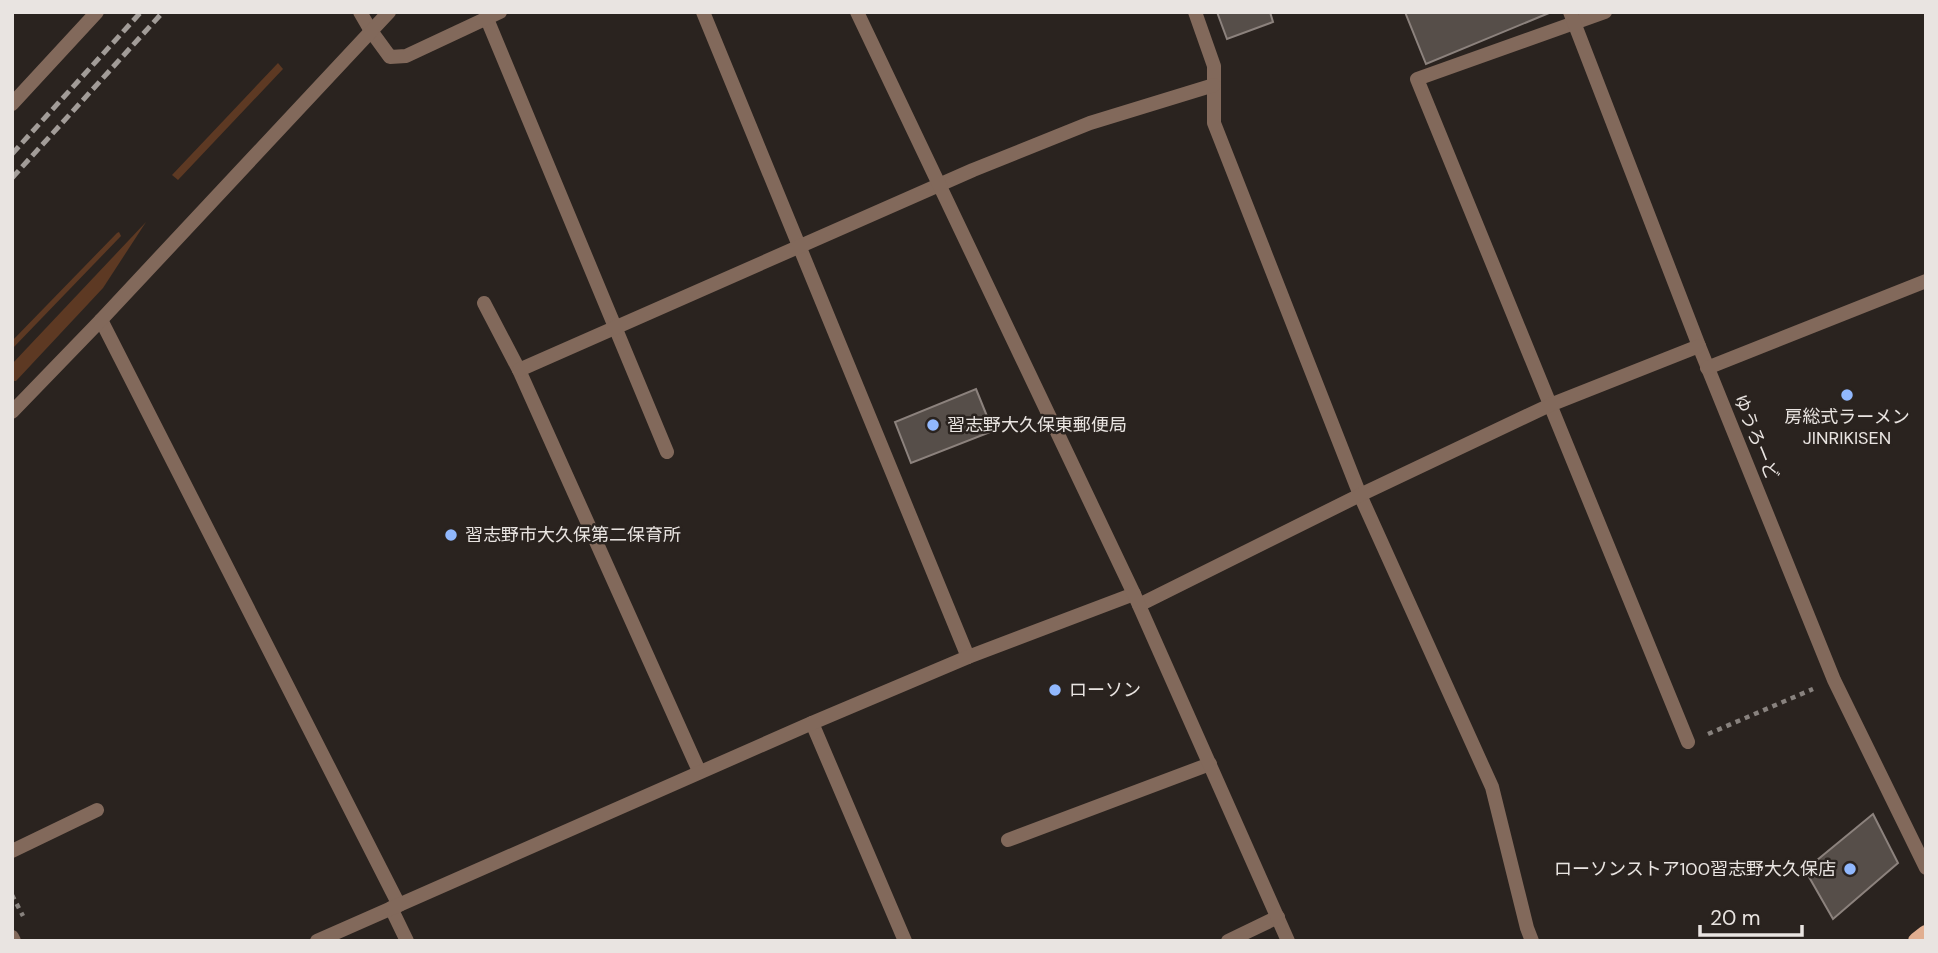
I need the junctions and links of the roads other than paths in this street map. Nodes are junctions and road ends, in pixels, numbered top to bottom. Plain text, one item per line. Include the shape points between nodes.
1 (97, 12) edge
2 (360, 12) edge
3 (389, 12) edge
4 (703, 12) edge
5 (857, 12) edge
6 (1195, 12) edge
7 (1605, 12) edge
8 (494, 15) edge
9 (1572, 18) edge
10 (371, 31) junction
11 (1214, 85) junction
12 (12, 104) edge
13 (939, 185) junction
14 (799, 246) junction
15 (1926, 281) edge
16 (484, 303) dead end
17 (101, 320) junction
18 (615, 327) junction
19 (1699, 346) junction
20 (1707, 368) junction
21 (519, 370) junction
22 (1550, 405) junction
23 (12, 412) edge
24 (667, 453) dead end
25 (1360, 495) junction
26 (1137, 599) junction
27 (968, 657) junction
28 (812, 723) junction
29 (1688, 742) road end
30 (1210, 764) junction
31 (699, 771) junction
32 (97, 810) dead end
33 (1008, 841) dead end
34 (12, 851) edge
35 (1926, 868) edge
36 (395, 906) junction
37 (1278, 917) junction
38 (1926, 934) edge
39 (317, 941) edge
40 (407, 941) edge
41 (905, 941) edge
42 (1228, 941) edge
43 (1289, 941) edge
44 (1532, 941) edge
45 (1917, 941) edge

1 - 12 street
2 - 10 street
3 - 10 street
4 - 14 street
5 - 13 street
6 - 11 street via 1214,66
7 - 9 street
8 - 10 street via 397,58 390,57
8 - 18 street
9 - 19 street, ゆうろーど
9 - 22 street via 1417,79
10 - 17 street
11 - 13 street via 1090,123
11 - 25 street via 1214,123
13 - 14 street
13 - 26 street
14 - 18 street
14 - 27 street
15 - 20 street
16 - 21 street
17 - 23 street
17 - 36 street
18 - 21 street
18 - 24 street
19 - 20 street, ゆうろーど
19 - 22 street
20 - 35 street, ゆうろーど via 1834,680
21 - 31 street
22 - 25 street
22 - 29 street
25 - 26 street
25 - 44 street via 1492,787
26 - 27 street
26 - 30 street
27 - 28 street
28 - 31 street
28 - 41 street
30 - 33 street
30 - 37 street
31 - 36 street
32 - 34 street
36 - 39 street
36 - 40 street
37 - 42 street
37 - 43 street
38 - 45 main road

